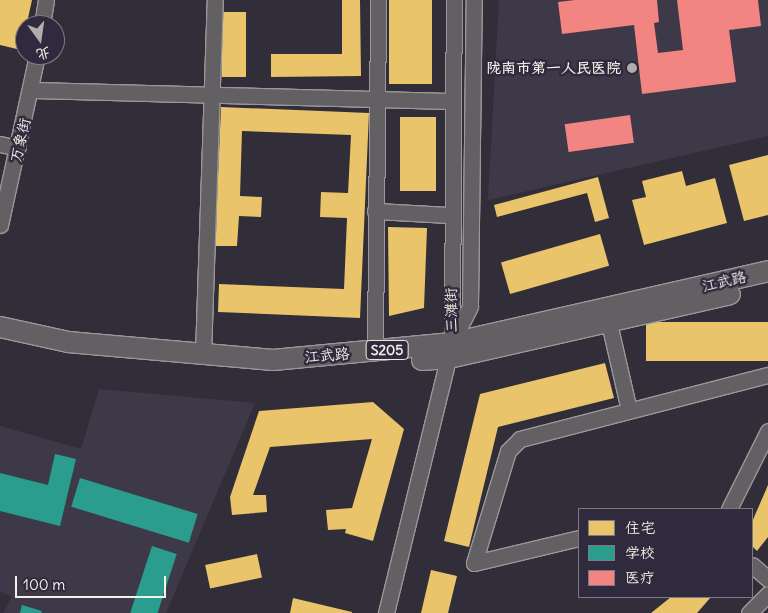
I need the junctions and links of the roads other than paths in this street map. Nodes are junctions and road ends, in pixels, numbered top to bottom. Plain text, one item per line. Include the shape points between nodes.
1 (46, 0) edge
2 (215, 0) edge
3 (378, 0) edge
4 (454, 0) edge
5 (474, 0) edge
6 (44, 15) edge
7 (36, 65) edge
8 (32, 90) junction
9 (211, 94) junction
10 (376, 99) junction
11 (452, 101) junction
12 (0, 144) edge
13 (18, 148) junction
14 (375, 211) junction
15 (450, 215) junction
16 (0, 225) edge
17 (768, 271) edge
18 (768, 284) edge
19 (609, 323) junction
20 (0, 327) edge
21 (0, 340) edge
22 (450, 350) junction
23 (375, 351) junction
24 (203, 355) junction
25 (768, 374) edge
26 (629, 410) junction
27 (768, 431) edge
28 (730, 508) edge
29 (578, 538) edge
30 (753, 566) edge
31 (768, 579) edge
32 (768, 594) edge
33 (386, 613) edge
34 (749, 613) edge

1 - 6 street
2 - 9 street
3 - 10 street
4 - 11 street, 三滩街
5 - 22 street via 470,306
7 - 8 street, 万象街
8 - 9 street
8 - 13 street, 万象街
9 - 10 street
9 - 24 street
10 - 11 street
10 - 14 street
11 - 15 street, 三滩街
12 - 13 street
13 - 16 street, 万象街
14 - 15 street
14 - 23 street
15 - 22 street, 三滩街
17 - 22 main road, 江武路 / S205
18 - 19 main road, 江武路 / S205
19 - 22 main road, 江武路 / S205
19 - 26 street
20 - 24 main road, 江武路 / S205 via 68,342
21 - 22 main road, 江武路 / S205 via 66,354 273,373
22 - 23 main road, 江武路 / S205
22 - 33 street, 三滩街
23 - 24 main road, 江武路 / S205 via 273,360
25 - 26 street
26 - 29 street via 515,442 508,451 474,563
27 - 28 street
30 - 31 street
32 - 34 street

